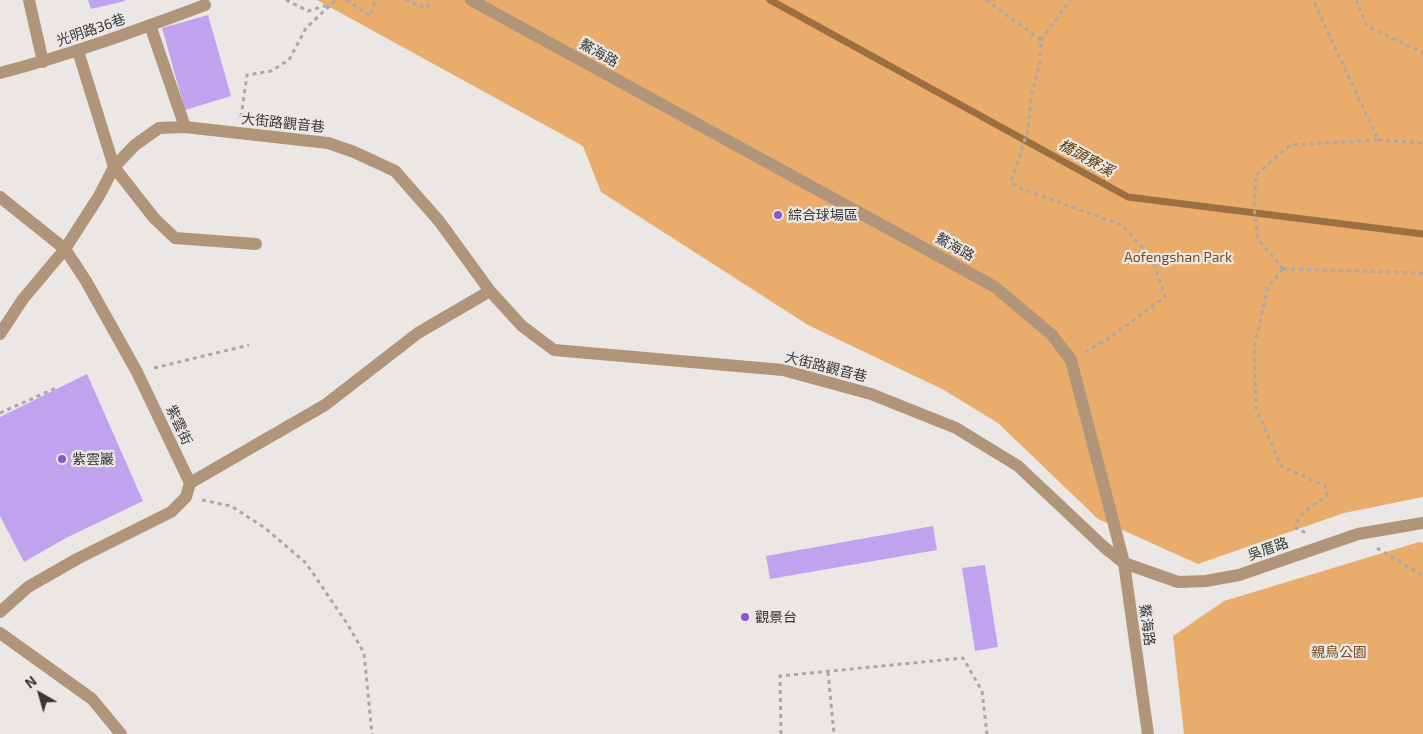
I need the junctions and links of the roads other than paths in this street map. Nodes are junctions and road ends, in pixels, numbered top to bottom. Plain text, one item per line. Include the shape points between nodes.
1 (29, 0) edge
2 (471, 0) edge
3 (205, 5) dead end
4 (150, 25) junction
5 (78, 51) junction
6 (44, 62) junction
7 (0, 73) edge
8 (185, 127) junction
9 (114, 167) junction
10 (0, 197) edge
11 (256, 244) dead end
12 (65, 249) junction
13 (490, 291) junction
14 (0, 334) edge
15 (190, 483) junction
16 (1423, 523) edge
17 (1124, 563) junction
18 (0, 612) edge
19 (0, 633) edge
20 (121, 734) edge
21 (1148, 734) edge

1 - 6 street, 光明路36巷
2 - 17 street, 鰲海路 via 995,286 1052,335 1071,360
3 - 4 street, 光明路36巷
4 - 5 street, 光明路36巷
4 - 8 street
5 - 6 street, 光明路36巷
5 - 9 street
6 - 7 street, 光明路36巷
8 - 9 street, 大街路觀音巷 via 159,128 135,145
8 - 13 street, 大街路觀音巷 via 328,143 395,171 439,221
9 - 11 street via 154,218 175,238
9 - 12 street, 大街路觀音巷
10 - 12 street, 紫雲街
12 - 14 street, 大街路觀音巷 via 23,299
12 - 15 street, 紫雲街 via 137,372
13 - 15 street via 418,333 325,405
13 - 17 street, 大街路觀音巷 via 522,326 554,350 783,370 871,394 956,428 1018,466
15 - 18 street via 186,497 171,512 77,559 28,588
16 - 17 street, 吳厝路 via 1358,534 1239,575 1206,580 1178,582
17 - 21 street, 鰲海路
19 - 20 street via 92,699

